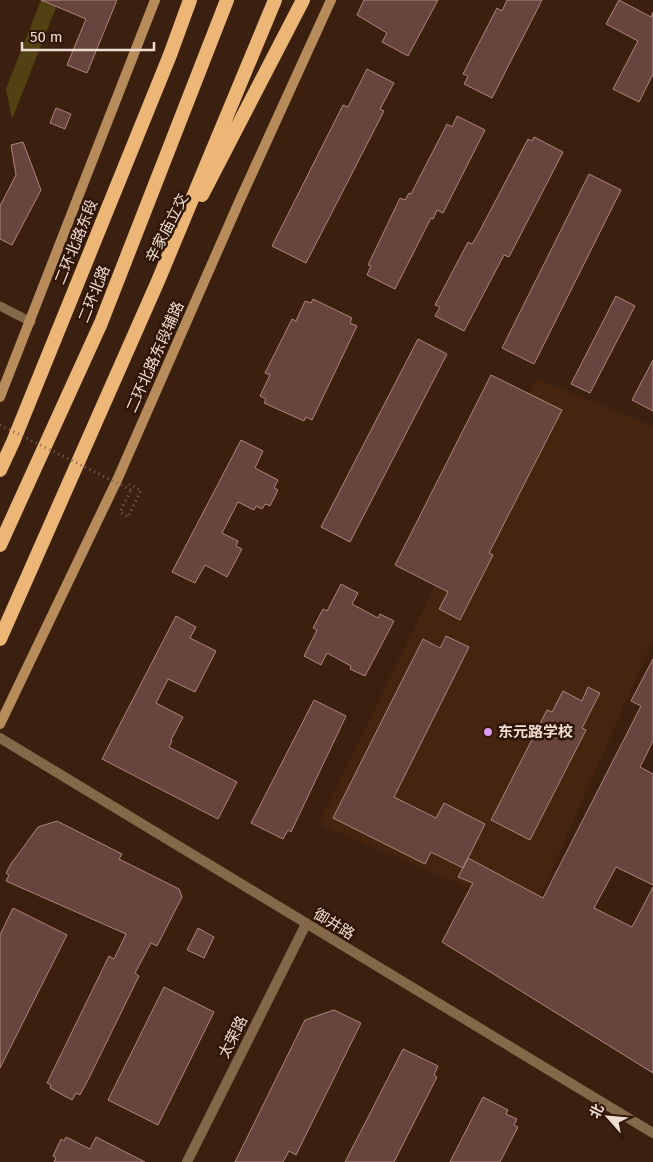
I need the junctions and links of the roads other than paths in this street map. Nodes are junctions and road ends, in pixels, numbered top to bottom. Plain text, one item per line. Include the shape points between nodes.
1 (155, 0) edge
2 (190, 0) edge
3 (195, 0) edge
4 (227, 0) edge
5 (274, 0) edge
6 (303, 0) edge
7 (332, 0) edge
8 (170, 55) junction
9 (158, 281) junction
10 (0, 306) edge
11 (31, 322) junction
12 (0, 398) edge
13 (13, 442) junction
14 (0, 470) edge
15 (0, 481) edge
16 (0, 545) edge
17 (0, 639) edge
18 (0, 724) edge
19 (0, 738) edge
20 (306, 924) junction
21 (653, 1133) edge
22 (187, 1162) edge

1 - 11 main road
2 - 8 highway
3 - 8 highway
4 - 16 highway, 二环北路 via 101,322
5 - 9 highway, 辛家庙立交
6 - 9 highway, 辛家庙立交
7 - 18 main road, 二环北路东段辅路 via 118,478
8 - 13 highway, 二环北路东段
9 - 17 highway
10 - 11 lane
11 - 12 main road
13 - 14 highway
13 - 15 highway
19 - 20 street, 御井路
20 - 21 street, 御井路
20 - 22 street, 太荣路

